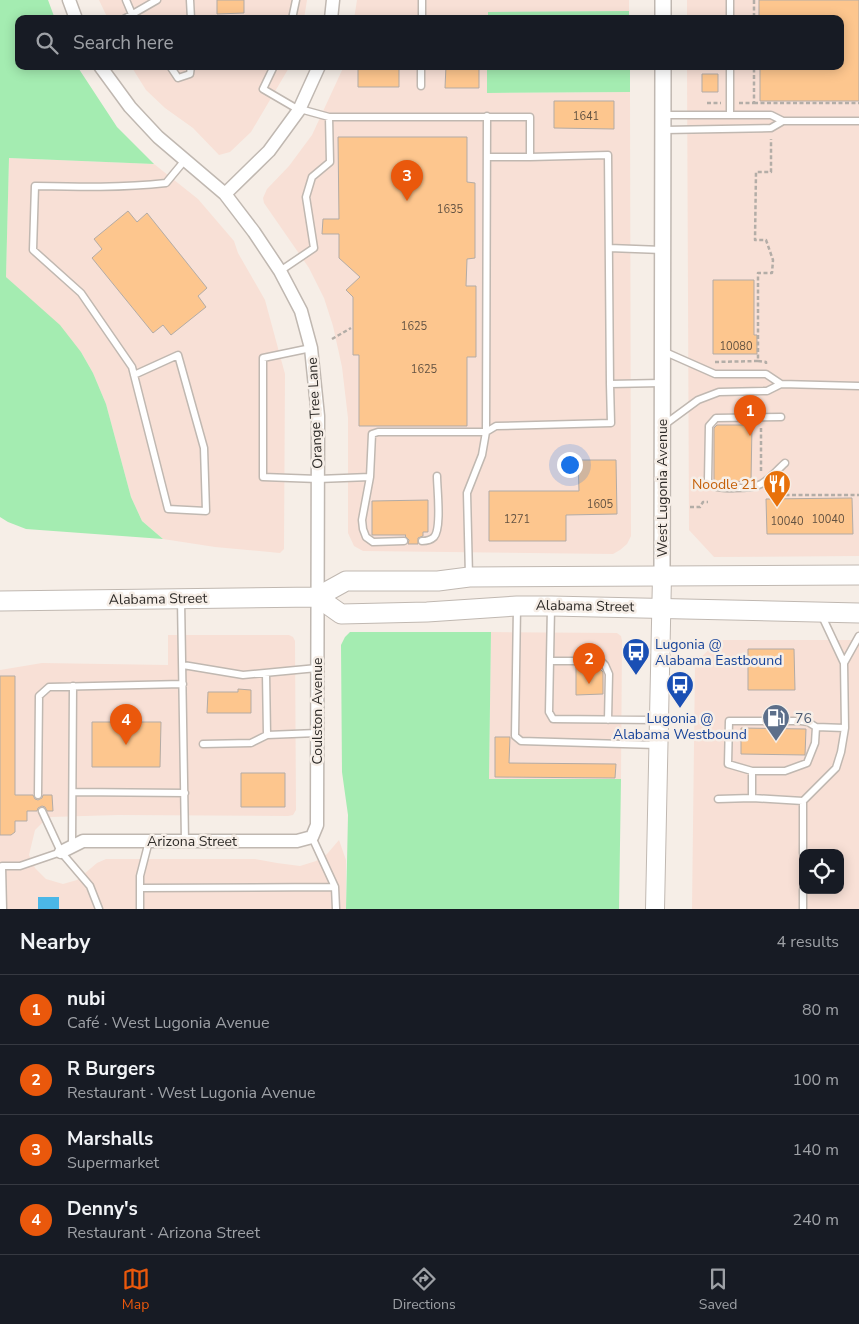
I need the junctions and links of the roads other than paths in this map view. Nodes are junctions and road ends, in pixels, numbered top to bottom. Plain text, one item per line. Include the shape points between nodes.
1 (68, 0) edge
2 (126, 0) edge
3 (157, 0) edge
4 (190, 0) edge
5 (296, 0) edge
6 (333, 0) edge
7 (422, 0) edge
8 (663, 0) edge
9 (730, 0) edge
10 (74, 15) edge
11 (132, 15) edge
12 (136, 15) edge
13 (191, 15) edge
14 (293, 15) edge
15 (331, 15) edge
16 (422, 15) edge
17 (663, 15) edge
18 (730, 15) edge
19 (103, 70) edge
20 (173, 70) edge
21 (190, 70) edge
22 (272, 70) edge
23 (317, 70) edge
24 (421, 70) edge
25 (663, 70) edge
26 (730, 70) edge
27 (421, 86) dead end
28 (300, 110) junction
29 (663, 114) junction
30 (730, 114) junction
31 (487, 116) junction
32 (329, 117) junction
33 (859, 120) edge
34 (783, 121) junction
35 (663, 130) junction
36 (530, 156) junction
37 (487, 157) junction
38 (185, 160) junction
39 (226, 194) junction
40 (609, 248) junction
41 (663, 250) junction
42 (280, 271) junction
43 (311, 348) junction
44 (663, 351) junction
45 (134, 375) junction
46 (662, 383) junction
47 (610, 384) junction
48 (781, 384) junction
49 (859, 386) edge
50 (781, 417) dead end
51 (662, 426) junction
52 (486, 432) junction
53 (785, 463) dead end
54 (436, 476) dead end
55 (370, 477) junction
56 (318, 479) junction
57 (422, 541) dead end
58 (404, 542) dead end
59 (662, 576) junction
60 (859, 576) edge
61 (469, 577) junction
62 (317, 597) junction
63 (181, 599) junction
64 (0, 601) edge
65 (517, 606) junction
66 (551, 606) junction
67 (661, 607) junction
68 (820, 613) junction
69 (859, 614) edge
70 (859, 636) edge
71 (550, 661) junction
72 (582, 661) dead end
73 (592, 661) dead end
74 (844, 663) junction
75 (183, 665) junction
76 (317, 668) junction
77 (266, 673) junction
78 (183, 684) junction
79 (73, 686) junction
80 (608, 720) junction
81 (658, 720) junction
82 (816, 727) junction
83 (845, 728) junction
84 (317, 733) junction
85 (267, 735) junction
86 (203, 744) dead end
87 (658, 745) junction
88 (752, 771) junction
89 (72, 792) junction
90 (185, 793) junction
91 (38, 795) dead end
92 (752, 798) junction
93 (718, 799) dead end
94 (803, 801) junction
95 (42, 811) dead end
96 (314, 831) junction
97 (148, 841) junction
98 (185, 841) junction
99 (67, 849) junction
100 (803, 849) edge
101 (335, 887) junction
102 (140, 888) junction
103 (803, 894) edge
104 (3, 909) edge
105 (99, 909) edge
106 (140, 909) edge
107 (336, 909) edge
108 (655, 909) edge
109 (803, 909) edge

1 - 10 street
2 - 11 lane
3 - 12 lane
4 - 13 lane
5 - 14 lane
6 - 15 street
7 - 16 lane
8 - 17 street
9 - 18 lane
19 - 38 street, Orange Tree Lane via 130,107
20 - 21 lane via 178,78 190,74
22 - 28 lane via 263,89
23 - 28 street
24 - 27 lane
25 - 29 street, West Lugonia Avenue
26 - 30 lane
28 - 32 lane
28 - 39 street via 269,152
29 - 30 lane
29 - 35 street, West Lugonia Avenue
30 - 34 lane via 771,114
31 - 32 lane
31 - 36 lane via 530,117
31 - 37 lane
32 - 42 lane via 330,162 312,177 306,197 314,248
33 - 34 lane
34 - 35 lane via 771,128
35 - 41 street, West Lugonia Avenue
36 - 37 lane
36 - 40 lane via 608,155
37 - 52 lane
38 - 39 street, Orange Tree Lane
38 - 45 lane via 166,183 81,188 35,186 33,250 81,293 132,367
39 - 42 street, Orange Tree Lane
40 - 41 lane
40 - 47 lane
41 - 44 street, West Lugonia Avenue
42 - 43 street, Orange Tree Lane via 300,310
43 - 56 street, Orange Tree Lane via 318,416
43 - 56 lane via 264,358 263,477
44 - 46 street, West Lugonia Avenue
44 - 48 lane via 715,374 766,374
45 - 45 lane via 168,509 206,511 204,448 178,355
46 - 47 lane
46 - 51 street, West Lugonia Avenue
47 - 52 lane via 611,423 496,426
48 - 49 lane
48 - 51 lane via 767,391 711,394
50 - 53 lane via 716,418 709,426 708,480 716,488 756,487
51 - 59 street, West Lugonia Avenue
52 - 55 lane via 372,434
52 - 61 lane via 482,455 467,493
54 - 57 lane via 438,528 433,538
55 - 56 lane
55 - 58 lane via 362,520 366,537 373,542
56 - 62 street, Orange Tree Lane
59 - 60 main road, Alabama Street
59 - 61 main road, Alabama Street
59 - 67 main road, West Lugonia Avenue
61 - 62 main road, Alabama Street via 438,581 346,581
62 - 63 main road, Alabama Street
62 - 65 main road, Alabama Street via 341,614
62 - 76 street, Coulston Avenue
63 - 64 main road, Alabama Street
63 - 75 lane
65 - 66 main road, Alabama Street
65 - 87 lane via 516,736 521,741
66 - 67 main road, Alabama Street
66 - 71 lane
67 - 68 main road, Alabama Street
67 - 81 main road, West Lugonia Avenue
68 - 69 main road, Alabama Street
68 - 74 lane
70 - 74 lane
71 - 72 lane
71 - 80 lane via 548,712 553,719
73 - 80 lane via 601,661 608,670
74 - 83 lane
75 - 77 lane via 243,675
75 - 78 lane
76 - 77 lane
76 - 84 street, Coulston Avenue
77 - 85 lane
78 - 79 lane
78 - 90 lane
79 - 89 lane
79 - 91 lane via 49,686 39,696
80 - 81 lane
81 - 87 main road, West Lugonia Avenue
82 - 83 lane
82 - 88 lane via 816,743 807,763 785,770
82 - 88 lane via 801,721 729,721 728,764
83 - 94 lane via 836,768
84 - 85 lane
84 - 96 street, Coulston Avenue
85 - 86 lane via 252,743
87 - 108 main road, West Lugonia Avenue
88 - 92 lane
89 - 90 lane
89 - 99 lane
90 - 98 lane
92 - 93 lane
92 - 94 lane
94 - 100 lane
95 - 99 lane
96 - 98 street, Arizona Street via 297,841
96 - 101 lane
97 - 98 street, Arizona Street
97 - 99 street, Arizona Street via 83,841
97 - 102 lane
99 - 104 lane via 20,866 2,866
99 - 105 lane via 90,886
101 - 102 lane
101 - 107 lane
102 - 106 lane
103 - 109 lane

